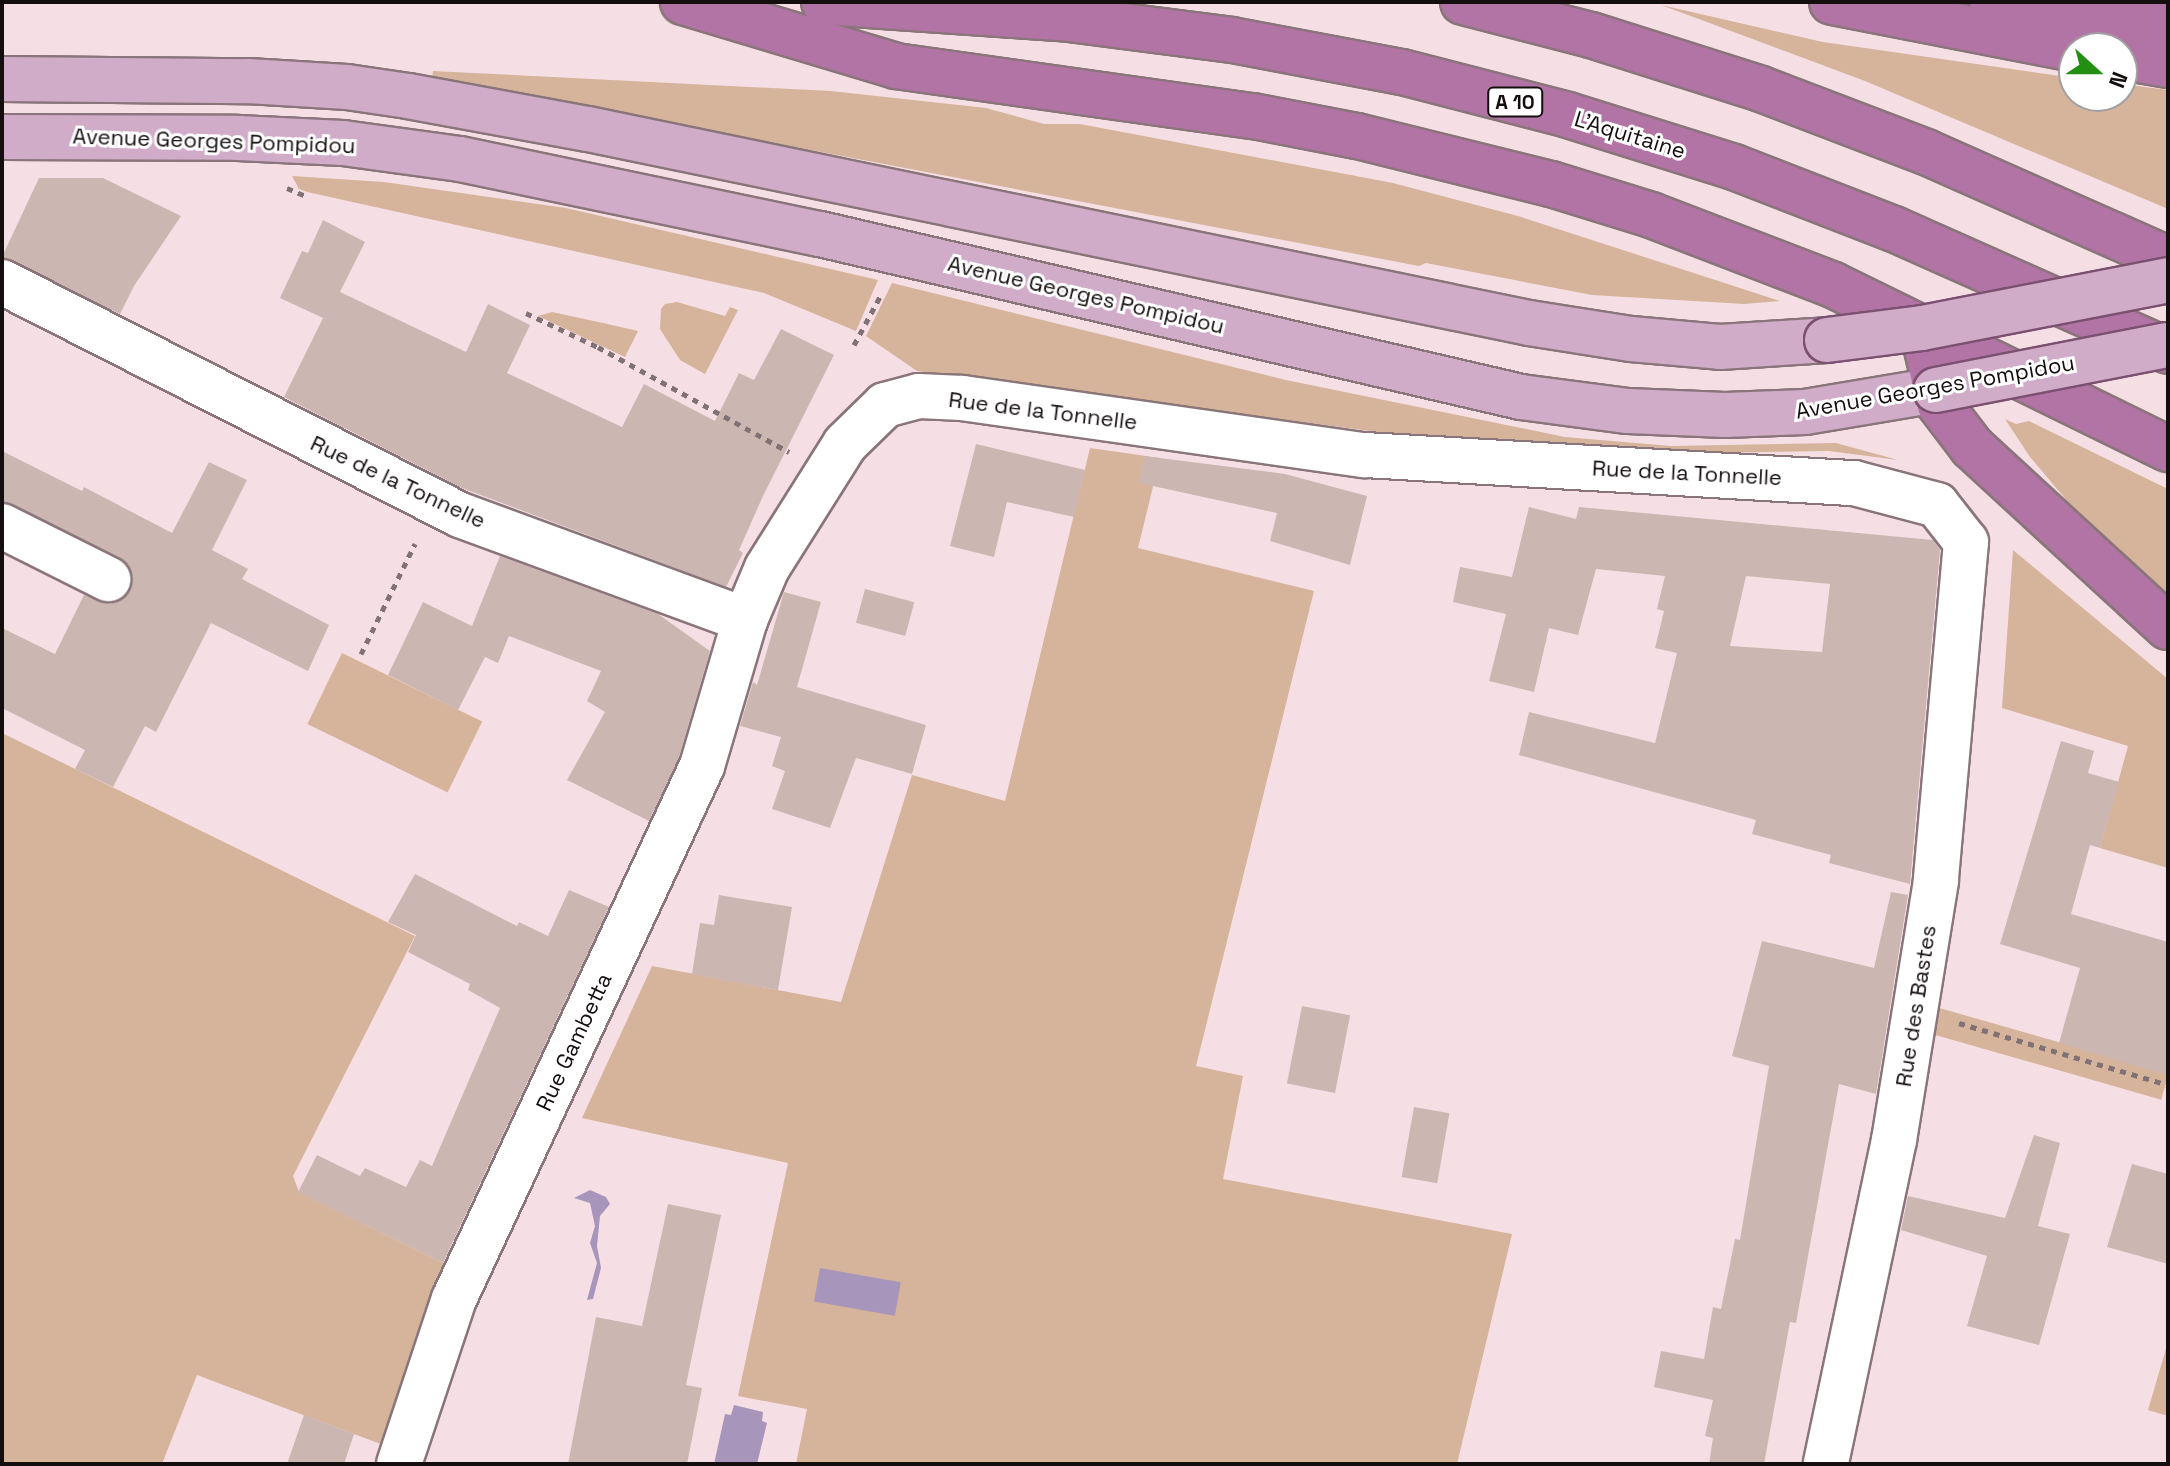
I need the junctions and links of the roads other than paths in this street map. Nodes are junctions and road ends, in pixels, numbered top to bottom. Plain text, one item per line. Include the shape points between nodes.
1 (683, 2) edge
2 (824, 2) edge
3 (1463, 2) edge
4 (1832, 2) edge
5 (1992, 2) edge
6 (2168, 24) edge
7 (2058, 46) edge
8 (2138, 60) edge
9 (2168, 65) edge
10 (2, 79) edge
11 (2, 137) edge
12 (2168, 259) edge
13 (2168, 280) edge
14 (2, 282) edge
15 (1922, 328) junction
16 (2168, 348) edge
17 (1936, 390) junction
18 (2168, 449) edge
19 (2, 526) edge
20 (1966, 542) joint
21 (108, 579) dead end
22 (745, 620) junction
23 (2168, 627) edge
24 (399, 1464) edge
25 (1826, 1464) edge

1 - 18 highway via 896,66 1253,116 1551,184 1679,225 1833,285
2 - 16 highway, L'Aquitaine / A 10 via 1061,18 1232,40 1402,72 1553,111 1734,167 1894,229
3 - 12 highway via 1591,35 1761,89 1926,152
4 - 7 highway
5 - 6 highway
8 - 9 highway
10 - 15 main road, bridge via 248,81 408,96 1529,323 1631,339 1720,347
11 - 17 main road, Avenue Georges Pompidou via 253,138 343,143 460,159 833,237 1521,397 1628,411 1805,412
13 - 15 main road, bridge
14 - 22 street, Rue de la Tonnelle via 460,515
15 - 17 highway
16 - 17 main road, Avenue Georges Pompidou, bridge
17 - 23 highway via 1949,419 1972,447
19 - 21 street
20 - 22 street, Rue de la Tonnelle via 1937,505 1854,483 1365,455 919,396 885,405 845,444 767,568
20 - 25 street, Rue des Bastes via 1936,881 1894,1140
22 - 24 street, Rue Gambetta via 702,766 454,1299

